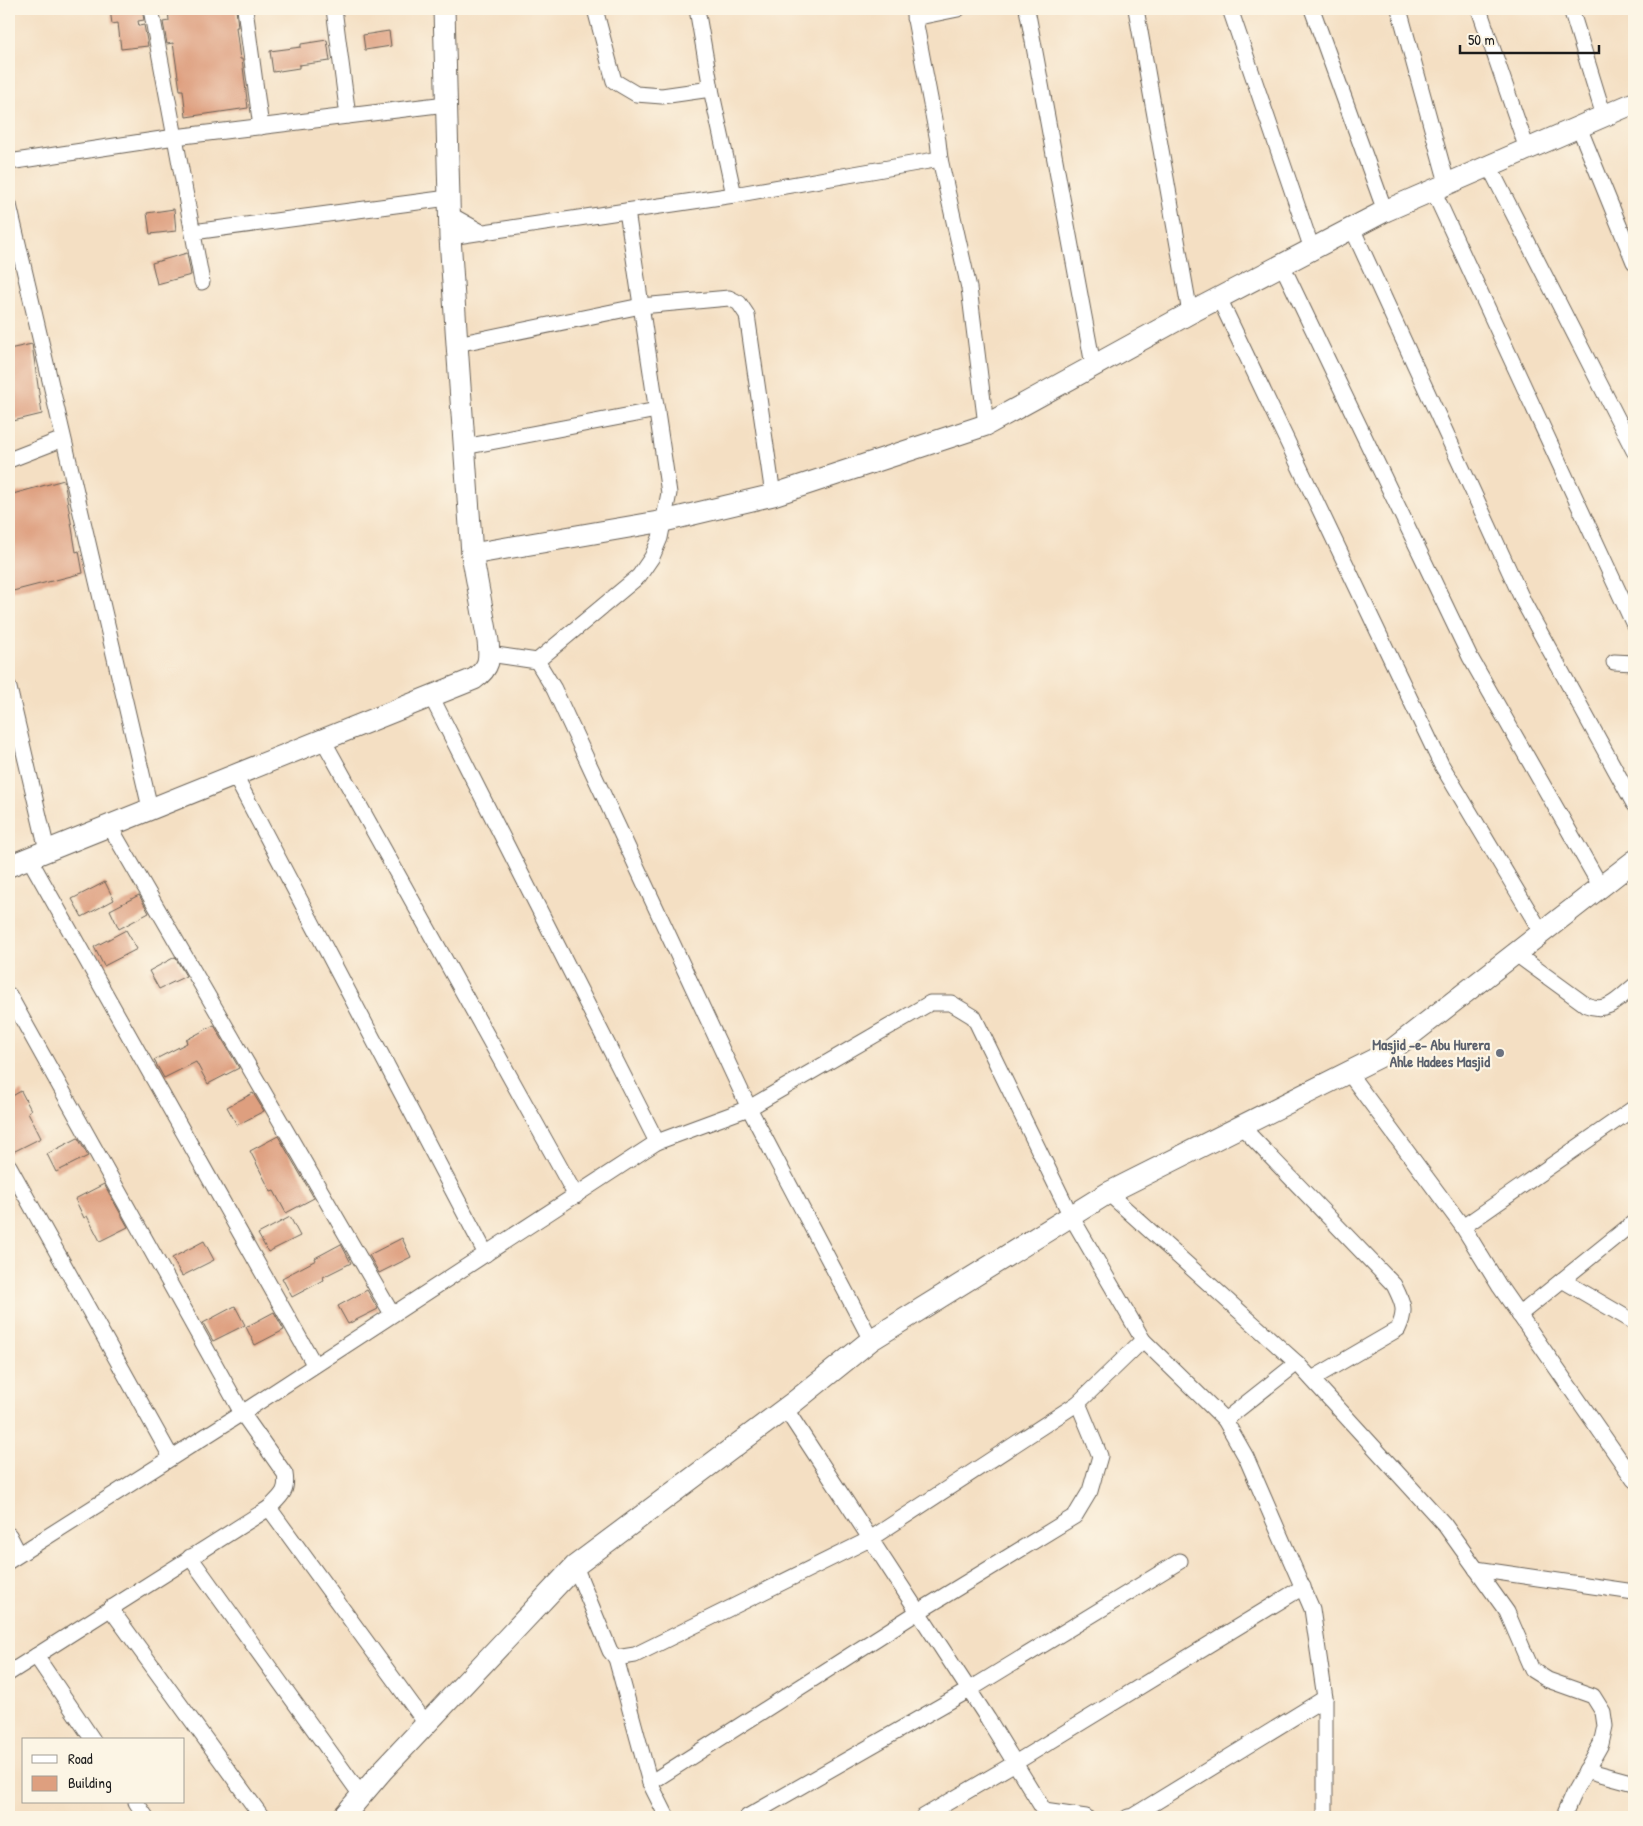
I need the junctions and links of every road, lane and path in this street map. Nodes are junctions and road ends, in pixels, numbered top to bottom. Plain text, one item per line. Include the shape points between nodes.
1 (150, 9) edge
2 (245, 9) edge
3 (334, 9) edge
4 (444, 9) edge
5 (595, 9) edge
6 (697, 9) edge
7 (958, 9) edge
8 (1027, 9) edge
9 (1136, 9) edge
10 (1230, 9) edge
11 (1312, 9) edge
12 (1398, 9) edge
13 (1479, 9) edge
14 (1571, 9) edge
15 (913, 14) edge
16 (711, 89) junction
17 (1634, 103) edge
18 (446, 104) junction
19 (348, 116) junction
20 (1604, 116) junction
21 (1580, 126) junction
22 (261, 127) junction
23 (175, 137) junction
24 (1527, 149) junction
25 (940, 159) junction
26 (9, 162) edge
27 (1489, 166) junction
28 (1440, 187) junction
29 (734, 195) junction
30 (9, 205) edge
31 (449, 206) junction
32 (627, 211) junction
33 (1385, 211) junction
34 (1352, 228) junction
35 (193, 232) junction
36 (483, 232) junction
37 (450, 238) junction
38 (1312, 250) junction
39 (14, 253) edge
40 (1634, 262) edge
41 (1282, 265) junction
42 (202, 282) dead end
43 (1219, 298) junction
44 (641, 306) junction
45 (1190, 313) junction
46 (457, 344) junction
47 (1094, 365) junction
48 (657, 410) junction
49 (986, 425) junction
50 (63, 439) junction
51 (464, 447) junction
52 (1634, 451) edge
53 (9, 460) edge
54 (773, 495) junction
55 (664, 521) junction
56 (472, 554) junction
57 (1634, 626) edge
58 (489, 654) junction
59 (537, 661) junction
60 (1614, 662) dead end
61 (1634, 663) edge
62 (9, 688) edge
63 (431, 696) junction
64 (322, 738) junction
65 (234, 774) junction
66 (1634, 804) edge
67 (150, 808) junction
68 (109, 825) junction
69 (38, 854) junction
70 (1634, 861) edge
71 (9, 866) edge
72 (1601, 887) junction
73 (1542, 933) junction
74 (1516, 954) junction
75 (1634, 986) edge
76 (9, 995) edge
77 (1348, 1072) junction
78 (749, 1108) junction
79 (1634, 1108) edge
80 (1242, 1126) junction
81 (657, 1142) junction
82 (9, 1166) edge
83 (1108, 1193) junction
84 (576, 1196) junction
85 (1071, 1216) junction
86 (1634, 1222) edge
87 (1463, 1227) junction
88 (486, 1254) junction
89 (1562, 1280) junction
90 (392, 1314) junction
91 (1519, 1315) junction
92 (1634, 1322) edge
93 (871, 1340) junction
94 (1143, 1340) junction
95 (1297, 1363) junction
96 (314, 1364) junction
97 (1312, 1379) junction
98 (1078, 1404) junction
99 (785, 1408) junction
100 (242, 1413) junction
101 (1225, 1420) junction
102 (171, 1457) junction
103 (1634, 1480) edge
104 (269, 1508) junction
105 (9, 1535) edge
106 (870, 1539) junction
107 (190, 1557) junction
108 (14, 1558) edge
109 (1180, 1561) dead end
110 (575, 1566) junction
111 (1476, 1569) junction
112 (1303, 1587) junction
113 (1634, 1592) edge
114 (110, 1608) junction
115 (918, 1612) junction
116 (36, 1656) junction
117 (616, 1658) junction
118 (9, 1674) edge
119 (969, 1690) junction
120 (1325, 1698) junction
121 (427, 1725) junction
122 (92, 1738) edge
123 (1015, 1763) junction
124 (1586, 1770) junction
125 (650, 1783) junction
126 (1634, 1783) edge
127 (361, 1795) junction
128 (137, 1804) edge
129 (1046, 1814) edge
130 (146, 1817) edge
131 (262, 1817) edge
132 (343, 1817) edge
133 (667, 1817) edge
134 (747, 1817) edge
135 (923, 1817) edge
136 (1086, 1817) edge
137 (1128, 1817) edge
138 (1325, 1817) edge
139 (1563, 1817) edge

1 - 23 street
2 - 22 street
3 - 19 street
4 - 18 street
5 - 16 street via 614,81 636,94 654,96
6 - 16 street
7 - 15 street
8 - 47 street
9 - 45 street
10 - 38 street
11 - 33 street
12 - 28 street
13 - 24 street
14 - 20 street
15 - 25 street
16 - 29 street
17 - 20 street
18 - 19 street
18 - 31 street
19 - 22 street
20 - 21 street
21 - 24 street
21 - 40 street
22 - 23 street
23 - 26 street
23 - 35 street
24 - 27 street
25 - 29 street
25 - 49 street via 970,288
27 - 28 street
27 - 52 street
28 - 33 street
28 - 57 street
29 - 32 street
30 - 39 street
31 - 35 street
31 - 36 street
31 - 37 street
32 - 36 street
32 - 44 street
33 - 34 street
34 - 38 street
34 - 66 street via 1524,603
35 - 42 street
36 - 37 street
37 - 46 street
38 - 41 street
39 - 50 street
41 - 43 street
41 - 72 street via 1470,657
43 - 45 street
43 - 73 street via 1441,764
44 - 46 street
44 - 48 street
44 - 54 street via 729,298 739,303 748,315
45 - 47 street
46 - 51 street
47 - 49 street
48 - 51 street
48 - 55 street via 669,493
49 - 54 street
50 - 53 street
50 - 67 street
51 - 56 street
54 - 55 street
55 - 56 street
55 - 59 street via 652,557 638,576
56 - 58 street
58 - 59 street
58 - 63 street via 487,667 474,679
59 - 78 street via 554,689
60 - 61 street
62 - 69 street
63 - 64 street
63 - 81 street
64 - 65 street
64 - 84 street
65 - 67 street
65 - 88 street
67 - 68 street
68 - 69 street
68 - 90 street
69 - 71 street
69 - 96 street
70 - 72 street
72 - 73 street
73 - 74 street
74 - 75 street via 1596,1009 1605,1008
74 - 77 street via 1389,1052
76 - 100 street
77 - 80 street
77 - 87 street
78 - 81 street
78 - 85 street via 930,1003 951,1003 974,1017
78 - 93 street
79 - 87 street
80 - 83 street
80 - 97 street via 1394,1285 1401,1299 1404,1317 1398,1329
81 - 84 street
82 - 102 street
83 - 85 street
83 - 95 street
84 - 88 street
85 - 93 street
85 - 94 street
86 - 89 street
87 - 91 street
88 - 90 street
89 - 91 street
89 - 92 street
90 - 96 street
91 - 103 street
93 - 99 street
94 - 98 street
94 - 101 street
95 - 97 street
95 - 101 street
96 - 100 street
97 - 111 street via 1444,1524
98 - 106 street
98 - 115 street via 1100,1456 1090,1491 1075,1516
99 - 106 street
99 - 110 street
100 - 102 street
100 - 104 street via 285,1474 287,1486
101 - 112 street via 1246,1457
102 - 108 street
104 - 107 street
104 - 121 street
105 - 108 street
106 - 115 street
106 - 117 street via 635,1655
107 - 114 street
107 - 127 street
109 - 119 street
110 - 117 street
110 - 121 street
111 - 113 street
111 - 124 street via 1507,1612 1532,1670 1548,1680 1593,1696 1603,1712 1605,1726 1601,1744
112 - 120 street via 1312,1609
112 - 123 street
114 - 116 street
114 - 131 street
115 - 119 street
115 - 125 street
116 - 118 street
116 - 122 street
117 - 125 street
119 - 123 street
119 - 134 street
120 - 137 street
120 - 138 street
121 - 127 street
123 - 129 street
123 - 135 street
124 - 126 street
124 - 139 street
125 - 133 street
127 - 132 street
128 - 130 street
129 - 136 street

